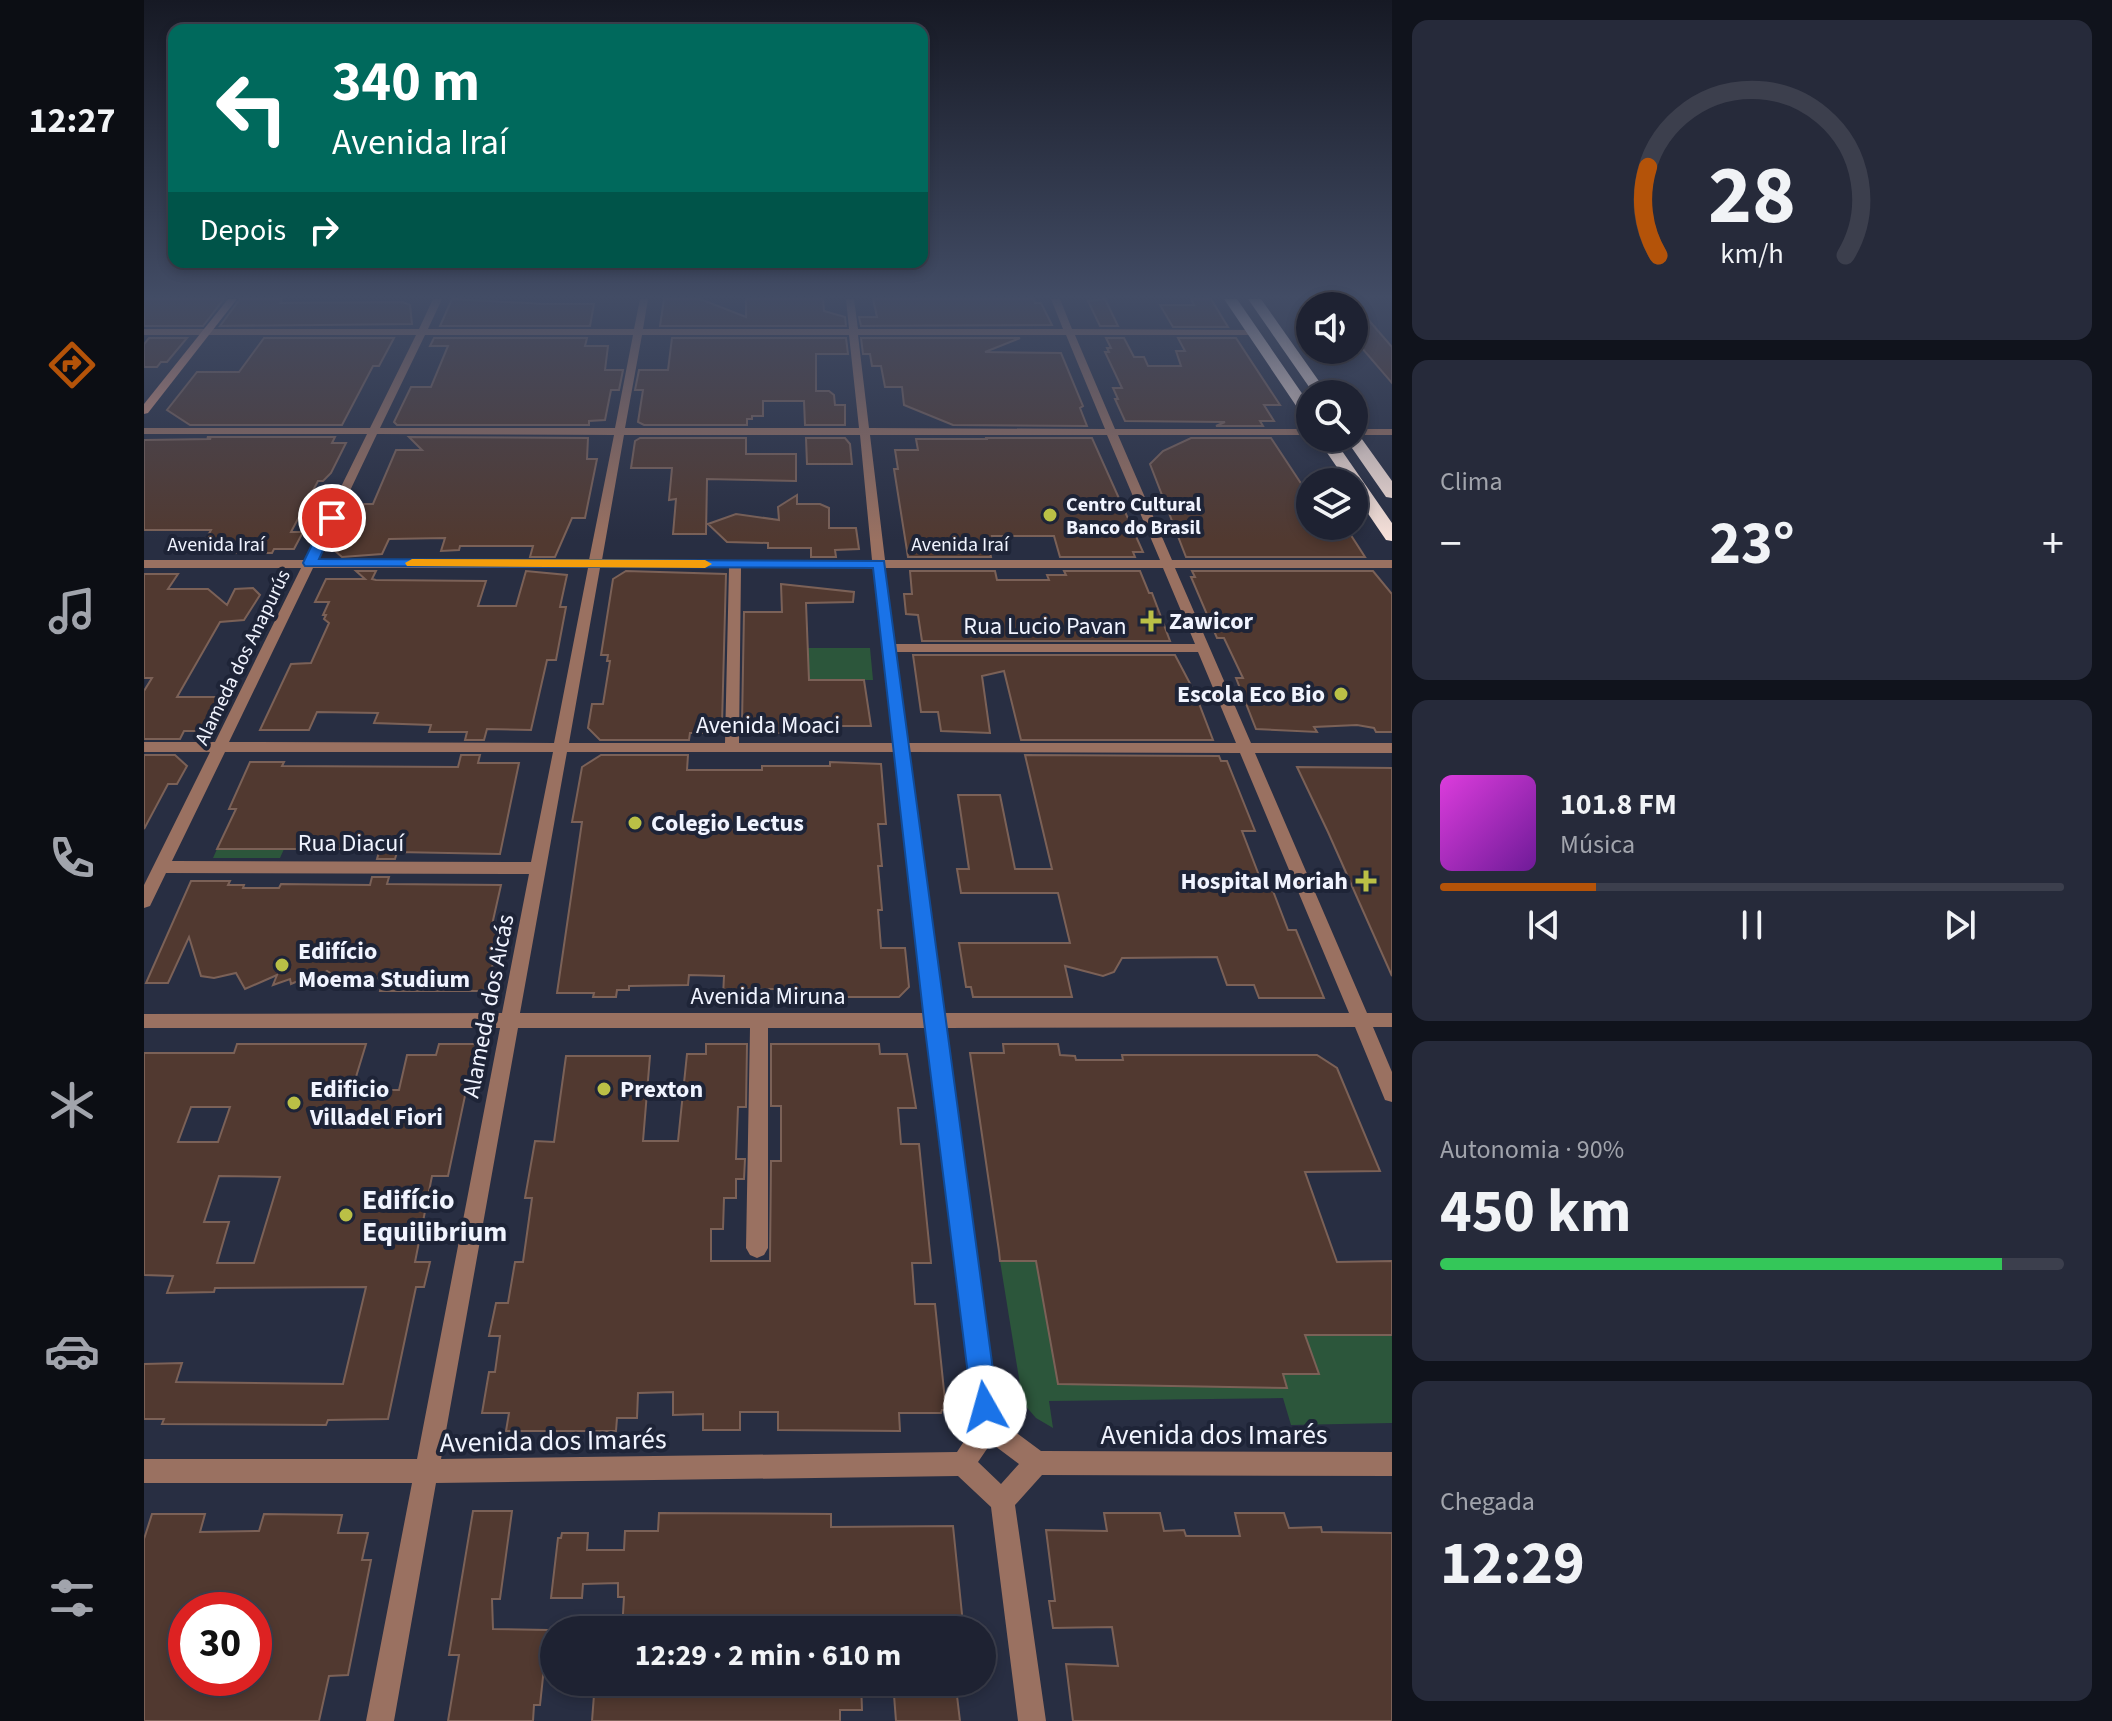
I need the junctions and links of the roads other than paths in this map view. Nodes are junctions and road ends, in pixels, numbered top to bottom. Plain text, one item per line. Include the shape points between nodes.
1 (169, 379) edge
2 (399, 379) edge
3 (629, 379) edge
4 (860, 379) edge
5 (1088, 379) edge
6 (144, 411) edge
7 (144, 431) edge
8 (374, 431) junction
9 (620, 431) junction
10 (866, 431) junction
11 (1109, 432) junction
12 (1296, 432) edge
13 (1368, 432) edge
14 (1392, 432) edge
15 (1335, 452) edge
16 (1363, 452) edge
17 (1392, 493) edge
18 (1392, 536) edge
19 (310, 563) junction
20 (596, 563) junction
21 (144, 564) edge
22 (735, 564) junction
23 (879, 564) junction
24 (1166, 564) junction
25 (1392, 564) edge
26 (888, 648) junction
27 (1201, 648) junction
28 (224, 738) junction
29 (561, 746) junction
30 (144, 747) edge
31 (732, 747) junction
32 (902, 748) junction
33 (1244, 748) junction
34 (1392, 748) edge
35 (161, 867) junction
36 (540, 868) junction
37 (144, 902) edge
38 (512, 1020) junction
39 (759, 1020) junction
40 (1361, 1020) junction
41 (1392, 1020) edge
42 (144, 1021) edge
43 (934, 1021) junction
44 (1392, 1094) edge
45 (757, 1248) dead end
46 (988, 1426) junction
47 (1037, 1463) junction
48 (963, 1464) junction
49 (1392, 1464) edge
50 (144, 1471) edge
51 (428, 1471) junction
52 (1002, 1501) junction
53 (380, 1721) edge
54 (1032, 1721) edge

1 - 6 street
2 - 8 street, Alameda dos Anapurús
3 - 9 street, Alameda dos Aicás
4 - 10 street
5 - 11 street
7 - 8 street
8 - 9 street
8 - 19 street, Alameda dos Anapurús
9 - 10 street
9 - 20 street, Alameda dos Aicás
10 - 11 street
10 - 23 street
11 - 12 street
11 - 24 street
13 - 14 street
15 - 18 highway
16 - 17 highway
19 - 20 street, Avenida Iraí
19 - 21 street, Avenida Iraí
19 - 28 street, Alameda dos Anapurús
20 - 22 street, Avenida Iraí
20 - 29 street, Alameda dos Aicás
22 - 23 street, Avenida Iraí
22 - 31 street
23 - 24 street, Avenida Iraí
23 - 26 street
24 - 25 street, Avenida Iraí
24 - 27 street
26 - 27 street, Rua Lucio Pavan
26 - 32 street
27 - 33 street
28 - 29 street, Avenida Moaci via 323,745
28 - 30 street, Avenida Moaci
28 - 35 street, Alameda dos Anapurús
29 - 31 street, Avenida Moaci
29 - 36 street, Alameda dos Aicás
31 - 32 street, Avenida Moaci
32 - 33 street, Avenida Moaci
32 - 43 street
33 - 34 street, Avenida Moaci
33 - 40 street
35 - 36 street, Rua Diacuí
35 - 37 street, Alameda dos Anapurús
36 - 38 street, Alameda dos Aicás
38 - 39 street, Avenida Miruna
38 - 42 street, Avenida Miruna
38 - 51 street, Alameda dos Aicás
39 - 43 street, Avenida Miruna
39 - 45 street
40 - 41 street, Avenida Miruna
40 - 43 street, Avenida Miruna
40 - 44 street
43 - 46 street
46 - 47 street
46 - 48 street
47 - 49 street, Avenida dos Imarés
47 - 52 street
48 - 51 street, Avenida dos Imarés
48 - 52 street
50 - 51 street, Avenida dos Imarés
51 - 53 street, Alameda dos Aicás
52 - 54 street

